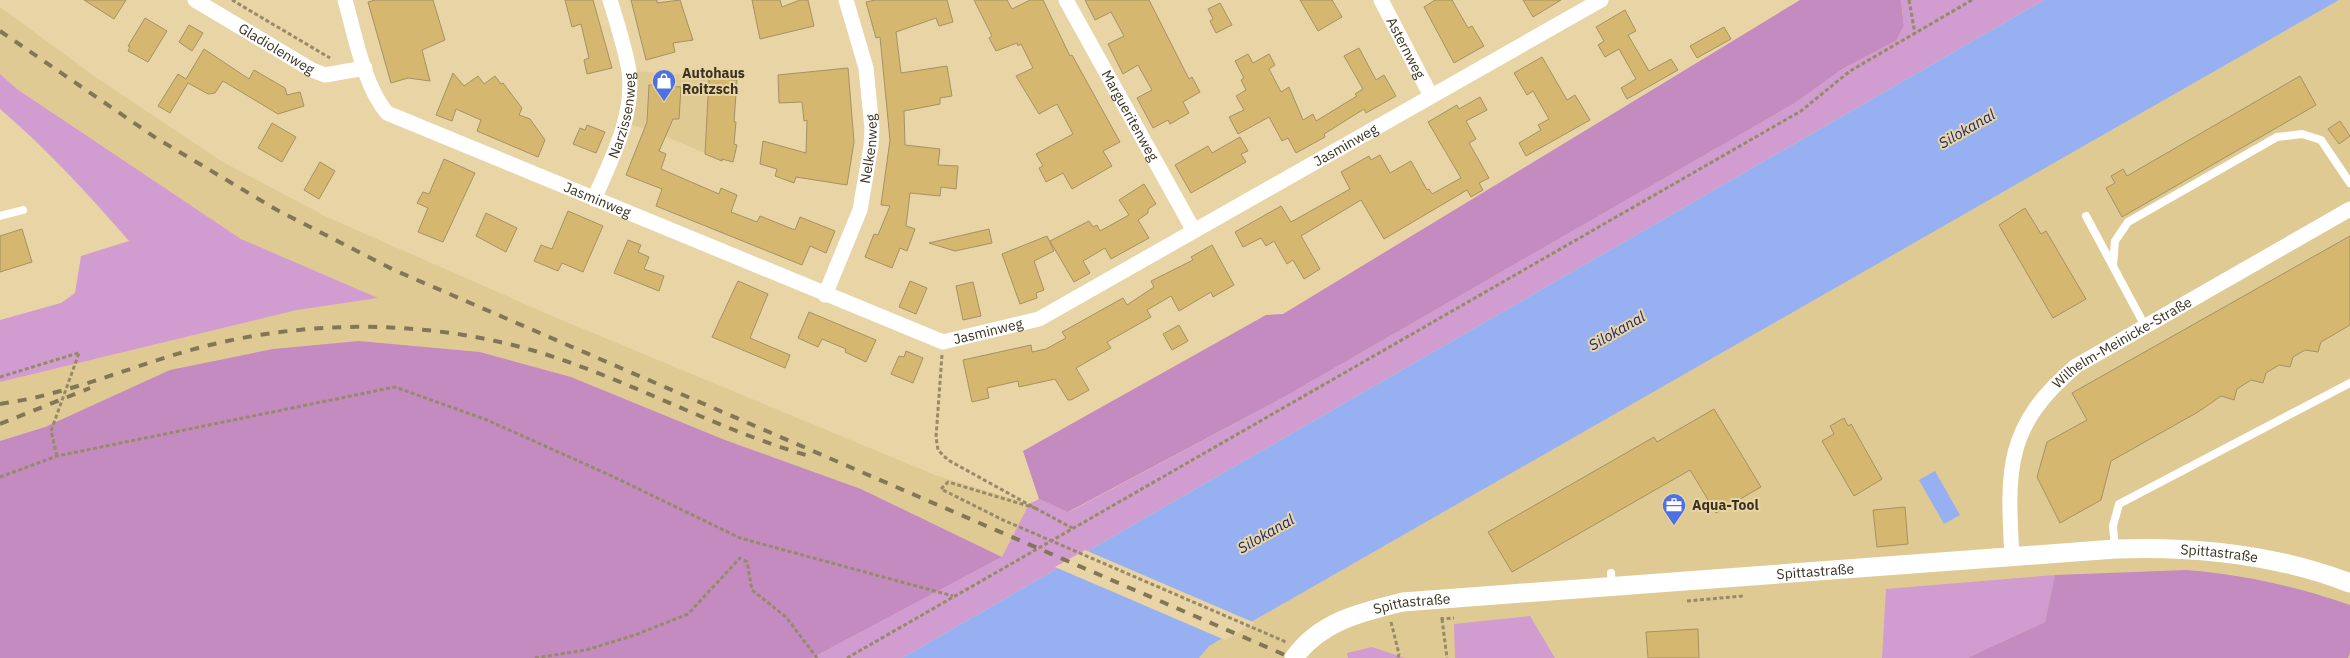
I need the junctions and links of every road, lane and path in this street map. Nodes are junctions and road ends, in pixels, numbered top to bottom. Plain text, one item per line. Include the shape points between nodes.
1 (195, 0) edge
2 (232, 0) edge
3 (345, 0) edge
4 (610, 0) edge
5 (846, 0) edge
6 (1066, 0) edge
7 (1381, 0) edge
8 (1601, 0) edge
9 (1910, 0) edge
10 (1972, 0) edge
11 (1915, 34) junction
12 (334, 60) dead end
13 (365, 68) junction
14 (1431, 96) junction
15 (2350, 183) edge
16 (594, 199) junction
17 (2350, 209) edge
18 (24, 210) dead end
19 (0, 216) edge
20 (2086, 216) dead end
21 (1194, 231) junction
22 (2113, 266) junction
23 (825, 295) junction
24 (2145, 326) junction
25 (943, 342) junction
26 (0, 376) edge
27 (2350, 383) edge
28 (58, 456) junction
29 (0, 477) edge
30 (1035, 508) junction
31 (1072, 528) junction
32 (2115, 549) junction
33 (2012, 557) junction
34 (2350, 582) edge
35 (954, 596) junction
36 (1750, 596) dead end
37 (1683, 601) dead end
38 (1461, 617) dead end
39 (1434, 619) dead end
40 (1442, 619) junction
41 (1400, 620) dead end
42 (1391, 621) junction
43 (1384, 622) dead end
44 (1291, 650) edge
45 (536, 658) edge
46 (817, 658) edge
47 (847, 658) edge
48 (1398, 658) edge
49 (1447, 658) edge

1 - 13 street, Gladiolenweg via 312,70 325,74
2 - 12 path
3 - 13 street, Jasminweg
4 - 16 street, Narzissenweg via 629,71 629,87 621,137
5 - 23 street, Nelkenweg via 866,68 872,146 860,210
6 - 21 street, Margueritenweg
7 - 14 street, Asternweg
8 - 14 street, Jasminweg
9 - 11 path
10 - 11 path
11 - 31 path via 1850,71 1801,111
13 - 16 street, Jasminweg via 378,102 387,113
14 - 21 street, Jasminweg
15 - 22 lane via 2321,140 2302,134 2276,137 2128,222 2115,241
16 - 23 street, Jasminweg
17 - 24 street, Wilhelm-Meinicke-Straße
18 - 19 lane
20 - 22 lane
21 - 25 street, Jasminweg via 1039,319
22 - 24 lane
23 - 25 street, Jasminweg
24 - 33 street, Wilhelm-Meinicke-Straße via 2076,366 2051,388 2029,416 2015,448 2010,483
25 - 30 path via 936,437 938,450 948,460
26 - 28 path via 79,353 51,431
27 - 32 lane via 2119,504 2113,526
28 - 29 path
28 - 35 path via 394,387 487,420 740,538
30 - 31 path
30 - 44 path via 948,482 941,489
31 - 35 path
32 - 33 street, Spittastraße
32 - 34 street, Spittastraße via 2182,548 2229,553 2287,562
33 - 44 street, Spittastraße via 1612,580 1403,602 1340,620
35 - 47 path
36 - 37 path
38 - 40 path
39 - 40 path
40 - 49 path
41 - 42 path
42 - 43 path
42 - 48 path
45 - 46 path via 586,650 688,614 740,558 747,562 752,590 786,617

